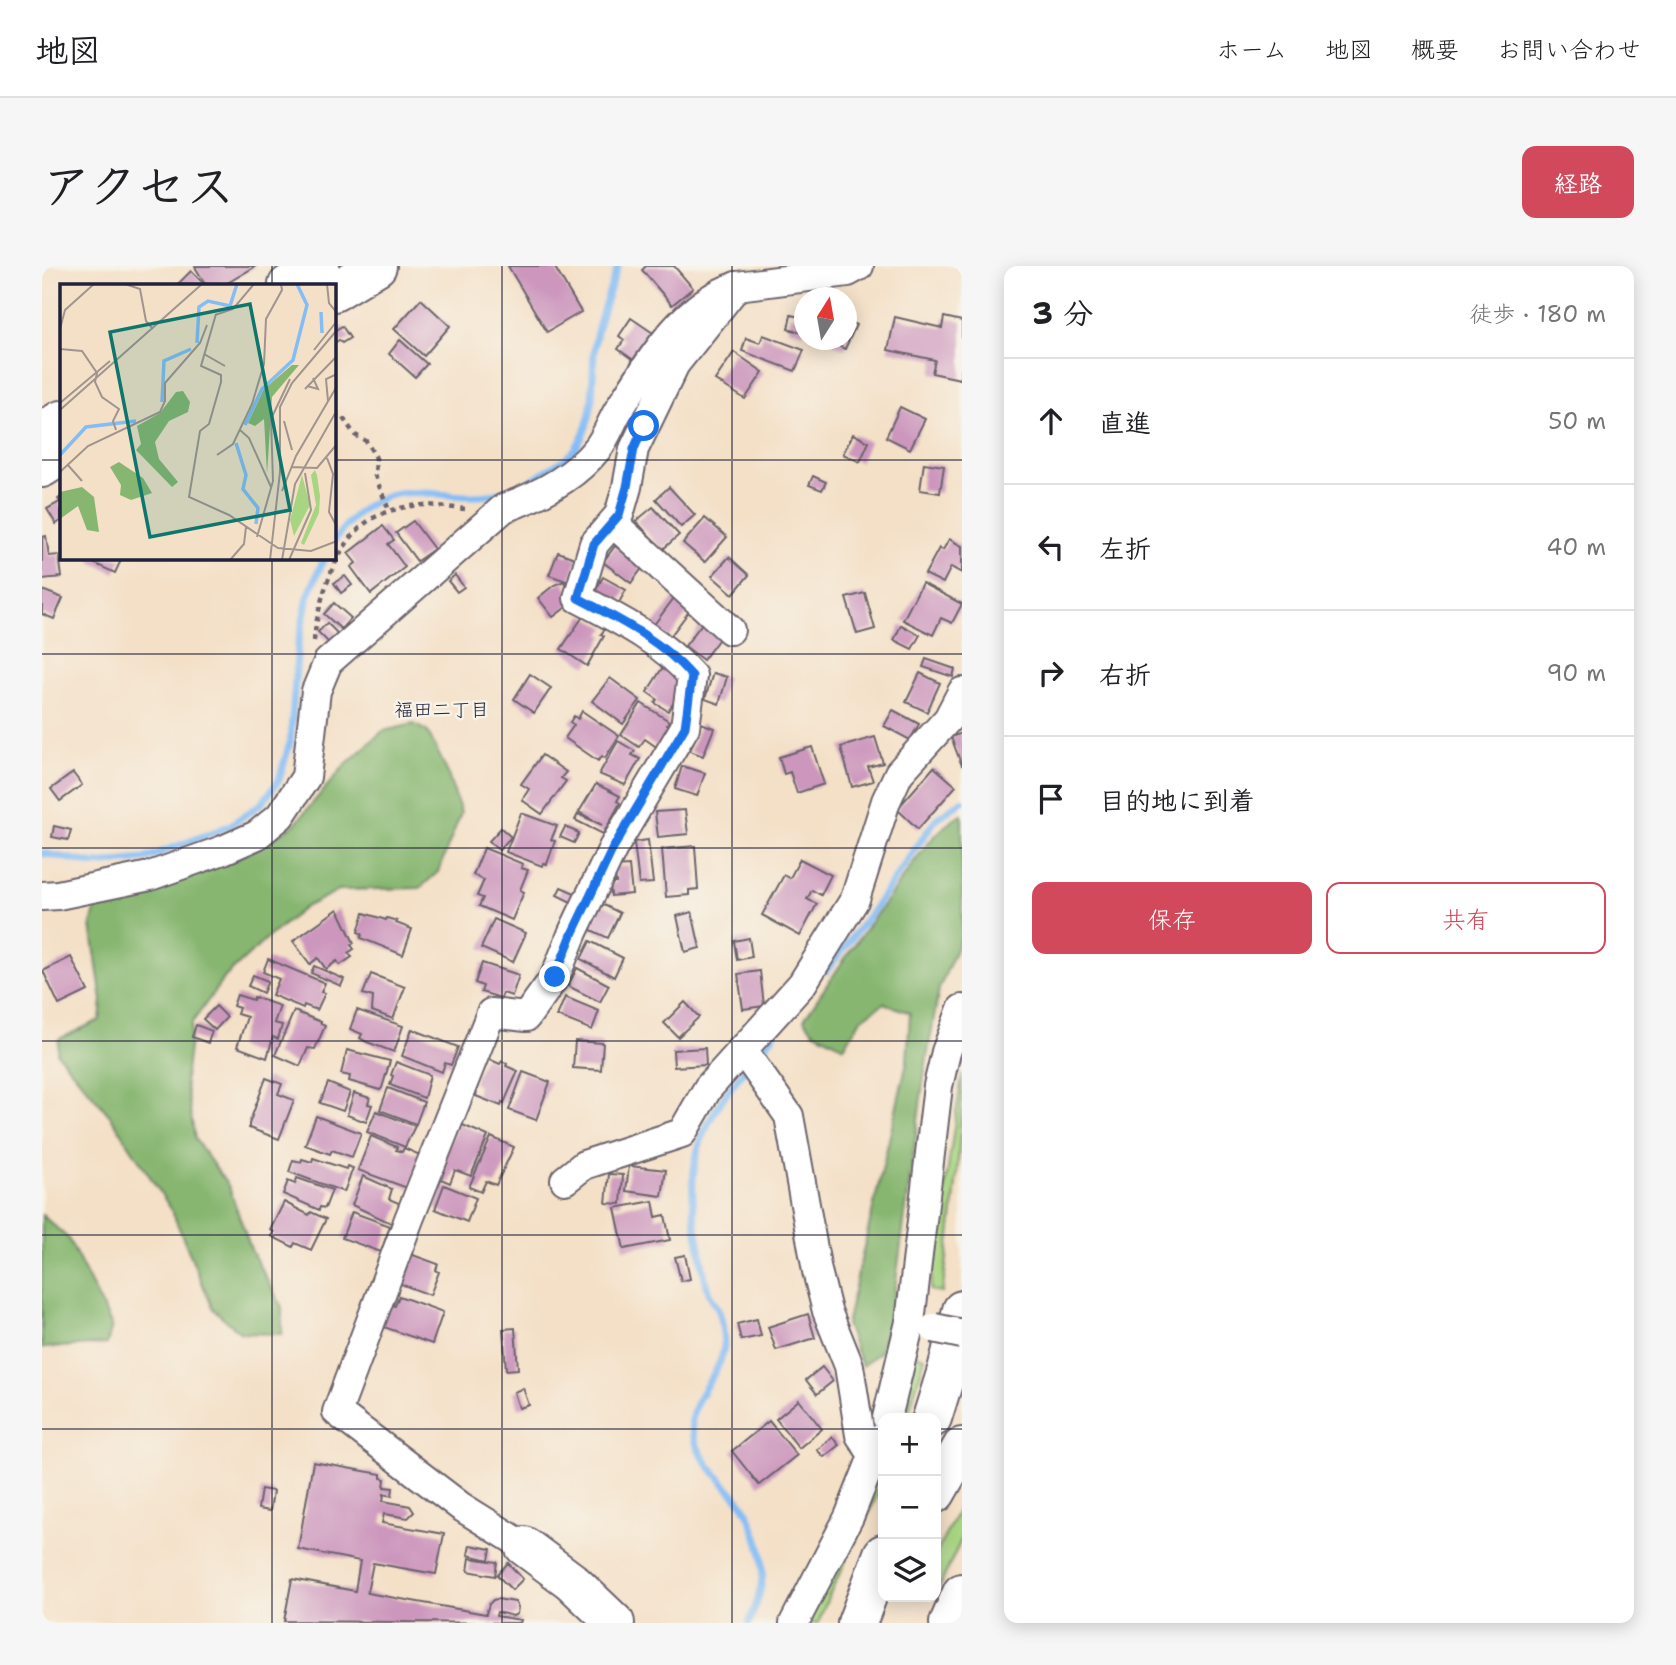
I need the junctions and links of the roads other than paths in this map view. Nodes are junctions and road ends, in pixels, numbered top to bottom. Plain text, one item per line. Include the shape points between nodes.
1 (377, 266) edge
2 (859, 266) edge
3 (307, 279) edge
4 (737, 286) junction
5 (60, 421) edge
6 (42, 432) edge
7 (60, 457) edge
8 (42, 468) edge
9 (613, 523) junction
10 (730, 630) dead end
11 (962, 692) edge
12 (42, 896) edge
13 (962, 1009) edge
14 (743, 1049) junction
15 (565, 1180) dead end
16 (935, 1320) edge
17 (962, 1334) edge
18 (889, 1413) edge
19 (934, 1413) edge
20 (878, 1443) edge
21 (878, 1445) edge
22 (962, 1447) edge
23 (941, 1484) edge
24 (524, 1546) joint
25 (878, 1567) edge
26 (962, 1593) edge
27 (884, 1602) edge
28 (615, 1623) edge
29 (794, 1623) edge
30 (857, 1623) edge
31 (874, 1623) edge
32 (949, 1623) edge

1 - 3 main road
2 - 4 street via 848,272
4 - 9 street via 675,364 634,449 627,487
4 - 12 street via 695,309 662,345 597,449 537,497 504,508 328,662 316,691 306,777 280,816 257,835 150,876
5 - 6 main road
7 - 8 main road
9 - 10 street
9 - 24 street via 594,544 578,598 630,625 675,656 692,676 685,727 613,848 555,977 526,1017 491,1013 337,1412 460,1506
11 - 14 street via 948,719 899,772 855,899 802,984
13 - 16 street via 938,1086
14 - 15 street via 708,1088 682,1133 584,1165
14 - 20 street via 789,1116 817,1271 849,1366 860,1435
16 - 17 street, bridge
16 - 18 street
16 - 19 main road via 947,1370
21 - 29 street via 849,1517
22 - 23 main road
24 - 28 main road via 571,1581
25 - 30 main road
26 - 32 main road
27 - 31 main road

